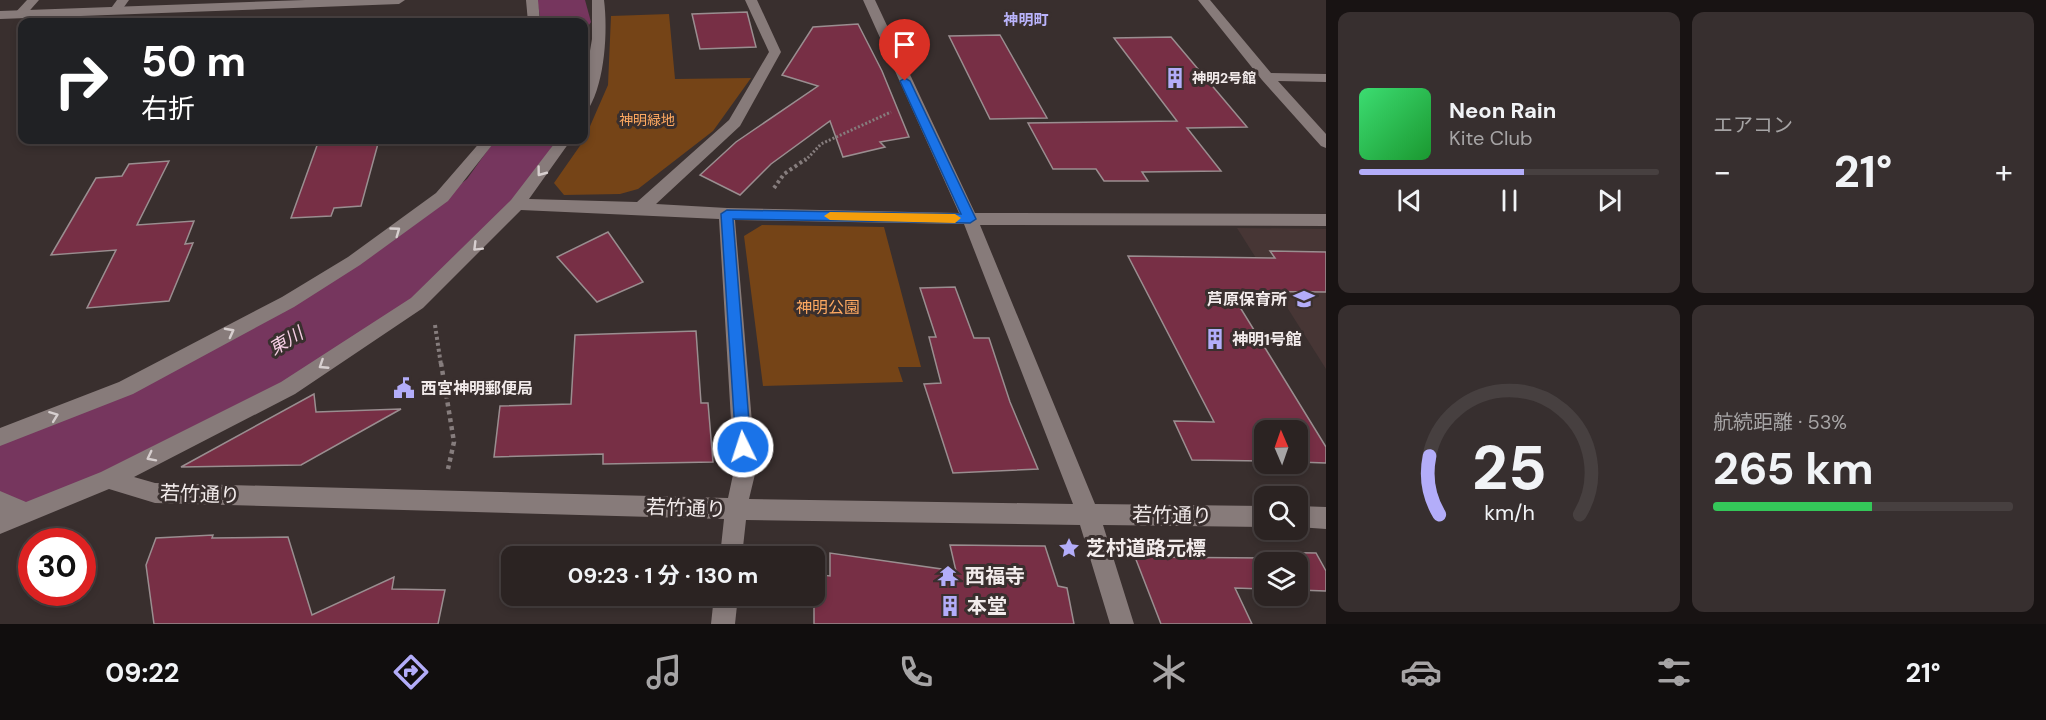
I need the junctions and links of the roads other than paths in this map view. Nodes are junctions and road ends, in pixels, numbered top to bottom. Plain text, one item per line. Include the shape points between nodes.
1 (33, 0) edge
2 (123, 0) edge
3 (399, 0) edge
4 (532, 0) edge
5 (598, 0) edge
6 (751, 0) edge
7 (869, 0) edge
8 (1204, 0) edge
9 (362, 1) edge
10 (283, 2) edge
11 (115, 11) junction
12 (20, 14) junction
13 (0, 15) edge
14 (534, 18) edge
15 (1267, 77) junction
16 (1326, 78) edge
17 (588, 94) edge
18 (1326, 143) edge
19 (486, 144) edge
20 (561, 144) edge
21 (517, 204) junction
22 (641, 208) junction
23 (727, 214) junction
24 (970, 219) junction
25 (1326, 220) edge
26 (0, 437) edge
27 (109, 479) junction
28 (736, 509) junction
29 (9, 511) edge
30 (1088, 514) junction
31 (1254, 517) edge
32 (1308, 517) edge
33 (1326, 518) edge
34 (732, 546) edge
35 (725, 606) edge
36 (723, 624) edge
37 (1122, 624) edge

1 - 12 street
2 - 11 street
3 - 9 street
4 - 14 street
5 - 17 street via 601,14
6 - 22 street via 776,52 735,123
7 - 24 street
8 - 15 street
9 - 10 street
10 - 11 street
11 - 12 street
12 - 13 street
15 - 16 street
15 - 18 street
26 -> 19 street via 126,388 288,302 354,261 442,197
20 -> 21 street
21 - 22 street
21 -> 27 street via 417,303 288,388
22 - 23 street
23 - 24 street
23 - 28 street via 745,470
24 - 25 street
24 - 30 street
27 - 28 street, 若竹通り via 155,493
27 - 29 street
28 - 30 street, 若竹通り
28 - 34 street
30 - 31 street, 若竹通り
30 - 37 street
32 - 33 street
35 - 36 street

